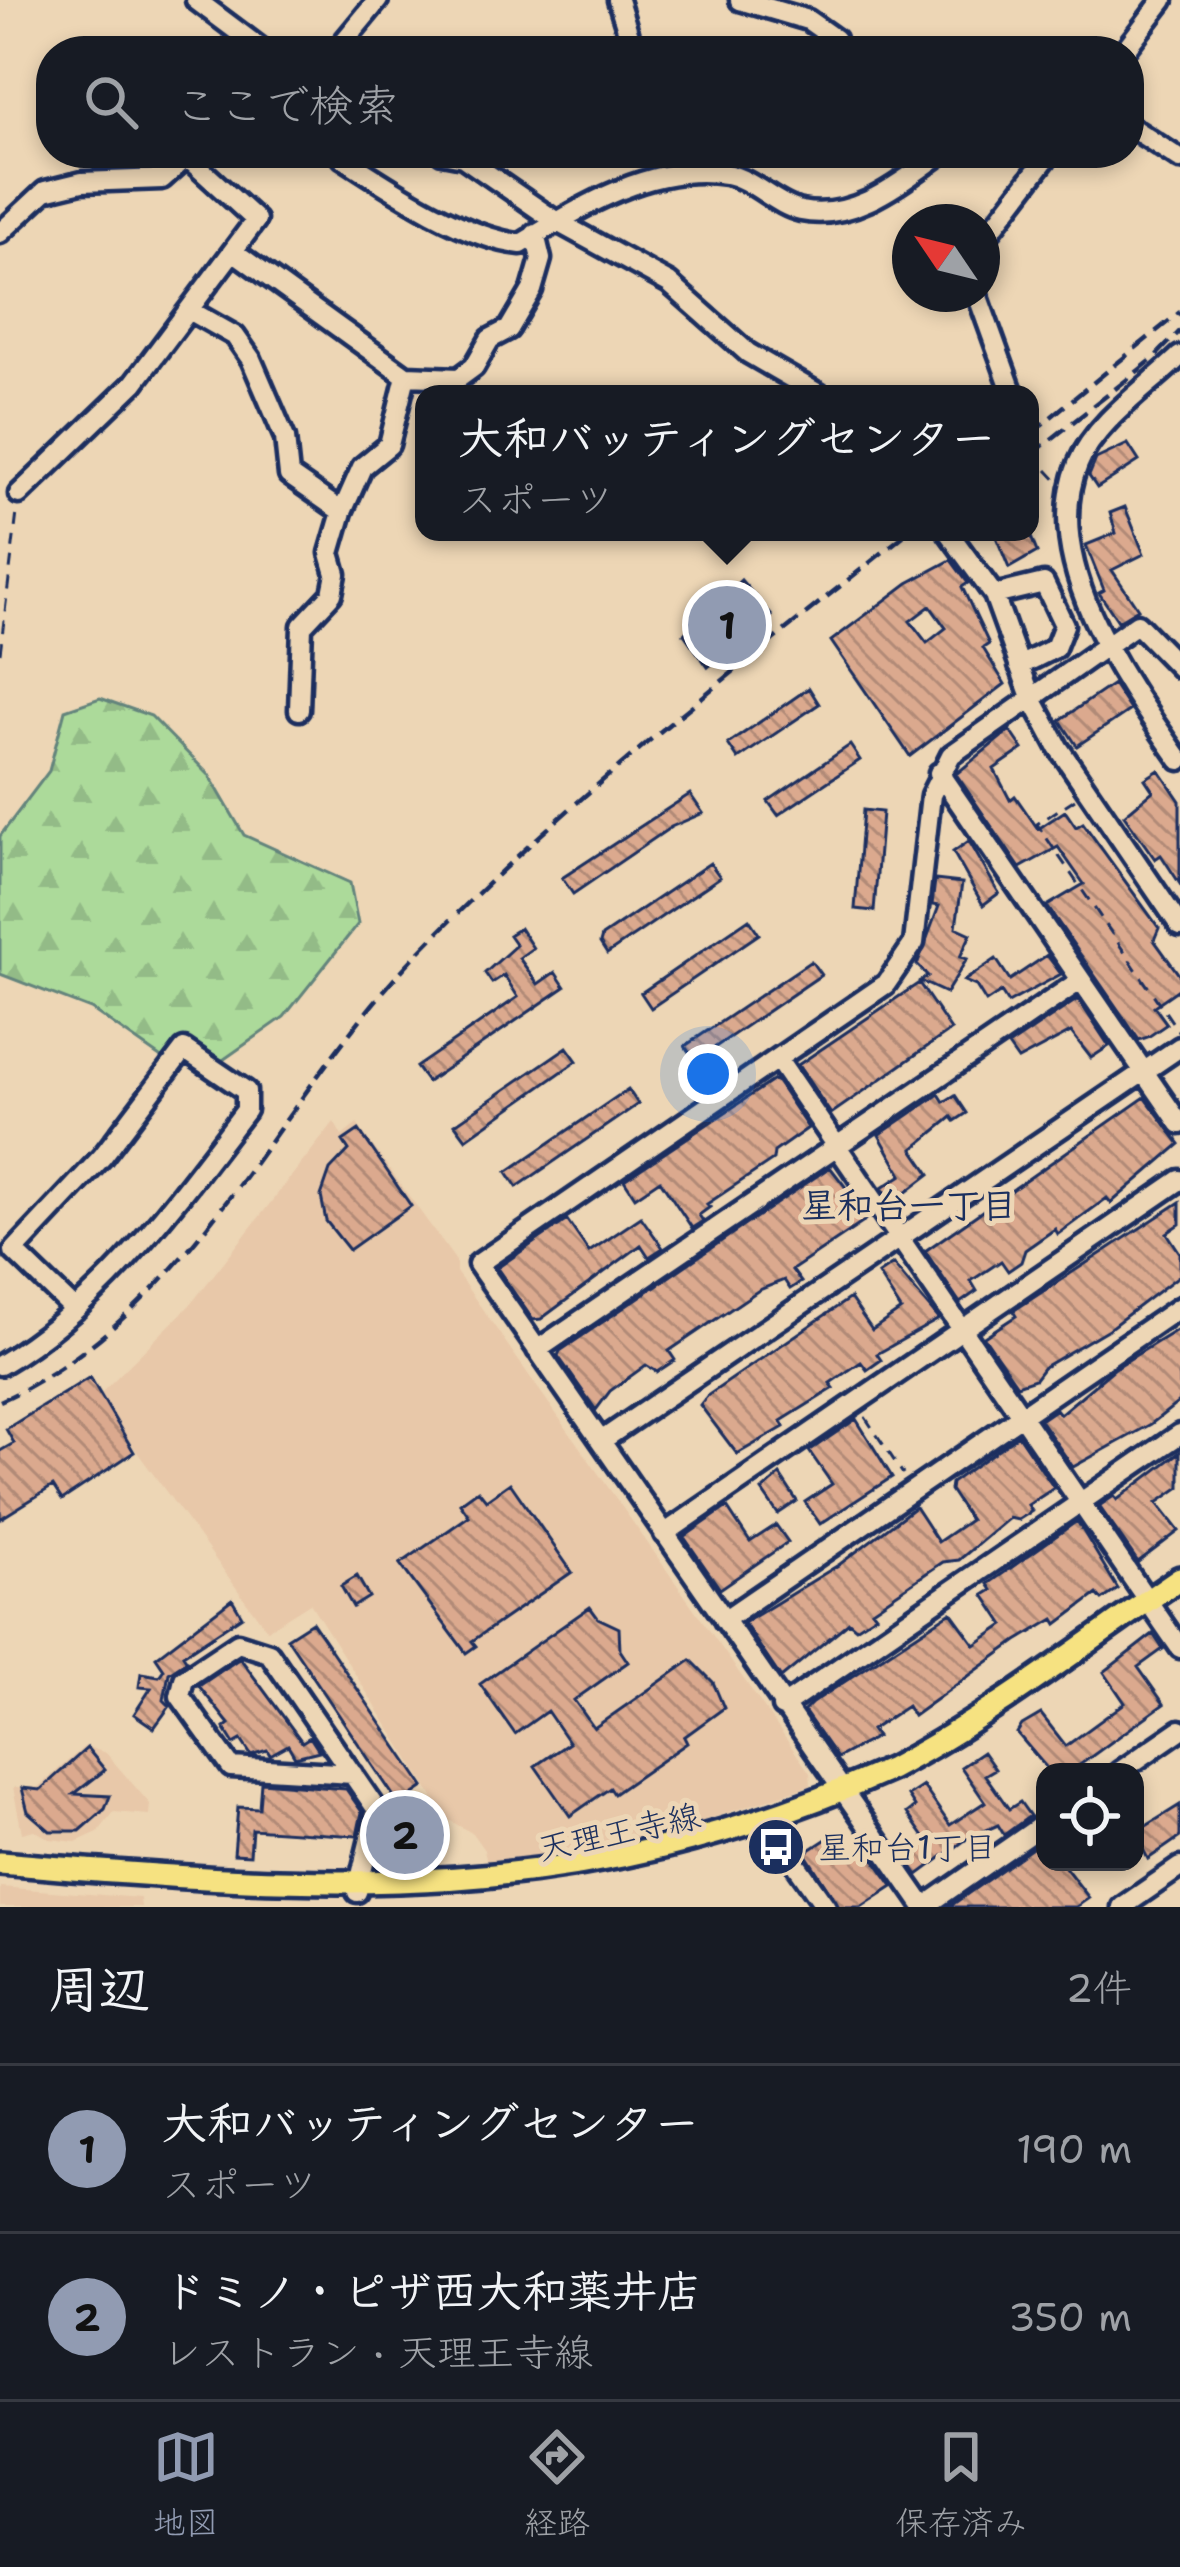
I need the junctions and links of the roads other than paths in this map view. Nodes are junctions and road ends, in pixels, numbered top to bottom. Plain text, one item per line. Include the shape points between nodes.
1 (196, 0) edge
2 (378, 0) edge
3 (618, 0) edge
4 (740, 0) edge
5 (1163, 0) edge
6 (244, 36) edge
7 (348, 36) edge
8 (630, 36) edge
9 (831, 36) edge
10 (1135, 36) edge
11 (1144, 136) edge
12 (1180, 159) edge
13 (174, 168) edge
14 (202, 168) edge
15 (359, 168) edge
16 (479, 168) edge
17 (674, 168) edge
18 (921, 168) edge
19 (1039, 168) edge
20 (672, 175) junction
21 (1000, 218) edge
22 (554, 220) junction
23 (0, 233) edge
24 (535, 234) junction
25 (233, 250) junction
26 (189, 310) junction
27 (983, 312) edge
28 (1180, 356) edge
29 (406, 376) junction
30 (804, 385) edge
31 (1009, 385) edge
32 (19, 494) road end
33 (343, 512) junction
34 (955, 541) edge
35 (994, 595) junction
36 (1104, 647) junction
37 (1018, 666) junction
38 (1180, 668) edge
39 (1031, 697) junction
40 (299, 710) dead end
41 (1180, 760) edge
42 (939, 773) junction
43 (1180, 926) edge
44 (1081, 980) junction
45 (1180, 1047) edge
46 (778, 1060) junction
47 (1145, 1071) junction
48 (1180, 1124) edge
49 (837, 1145) junction
50 (1180, 1180) edge
51 (900, 1240) junction
52 (1180, 1307) edge
53 (75, 1310) junction
54 (962, 1330) junction
55 (537, 1350) junction
56 (0, 1365) edge
57 (1022, 1417) junction
58 (1180, 1435) edge
59 (602, 1441) junction
60 (1080, 1502) junction
61 (664, 1534) junction
62 (1180, 1578) edge
63 (1147, 1600) junction
64 (724, 1620) junction
65 (1180, 1648) edge
66 (782, 1707) junction
67 (1180, 1730) edge
68 (1133, 1763) edge
69 (353, 1774) junction
70 (842, 1794) junction
71 (769, 1826) junction
72 (1036, 1829) edge
73 (0, 1863) edge
74 (1180, 1868) edge
75 (357, 1892) junction
76 (826, 1907) edge
77 (924, 1907) edge
78 (1122, 1907) edge

1 - 6 street
2 - 7 street
3 - 8 street
4 - 9 street via 808,20
5 - 10 street
11 - 12 street
13 - 23 street via 162,178 45,191
14 - 25 street via 256,220
15 - 24 street via 503,242 521,244
16 - 22 street
17 - 20 street
18 - 20 street via 869,203 802,211 729,174
19 - 21 street
20 - 22 street
22 - 24 street
22 - 30 street via 669,283 748,352
24 - 29 street via 541,259 532,290 474,368 459,378
25 - 26 street
25 - 29 street
26 - 32 street via 134,383
26 - 33 street via 235,336 285,437 289,475
27 - 31 street
28 - 36 street via 1077,465 1070,546
29 - 33 street via 389,445 362,466
33 - 40 street via 330,553 332,595 302,626
34 - 35 street
35 - 37 street
35 - 37 street via 1045,583 1064,625 1055,648
36 - 38 street via 1137,624
36 - 39 street
36 - 41 street
37 - 39 street
39 - 42 street via 962,744
39 - 43 street
42 - 44 street
42 - 46 street via 919,923 903,967
44 - 47 street
44 - 49 street
45 - 47 street
46 - 49 street
46 - 55 street via 478,1264
47 - 48 street
47 - 51 street
49 - 51 street
49 - 55 street
50 - 54 street
51 - 54 street
51 - 59 street
52 - 57 street
53 - 53 street via 152,1231 246,1110 246,1090 184,1049 102,1157 14,1251
53 - 56 street
54 - 57 street
54 - 61 street
55 - 59 street
57 - 60 street
57 - 64 street
58 - 60 street
59 - 61 street
60 - 63 street
60 - 66 street
61 - 64 street
62 - 63 main road, 天理王寺線
63 - 65 street
63 - 70 main road, 天理王寺線 via 946,1738
64 - 66 street
66 - 70 street
67 - 68 street
69 - 69 street via 231,1767 180,1696 184,1679 238,1643 269,1653
69 - 75 street via 377,1810
70 - 71 main road, 天理王寺線
70 - 77 street
71 - 75 main road, 天理王寺線 via 558,1880
71 - 76 street
72 - 77 street
73 - 75 main road, 天理王寺線
74 - 78 street

